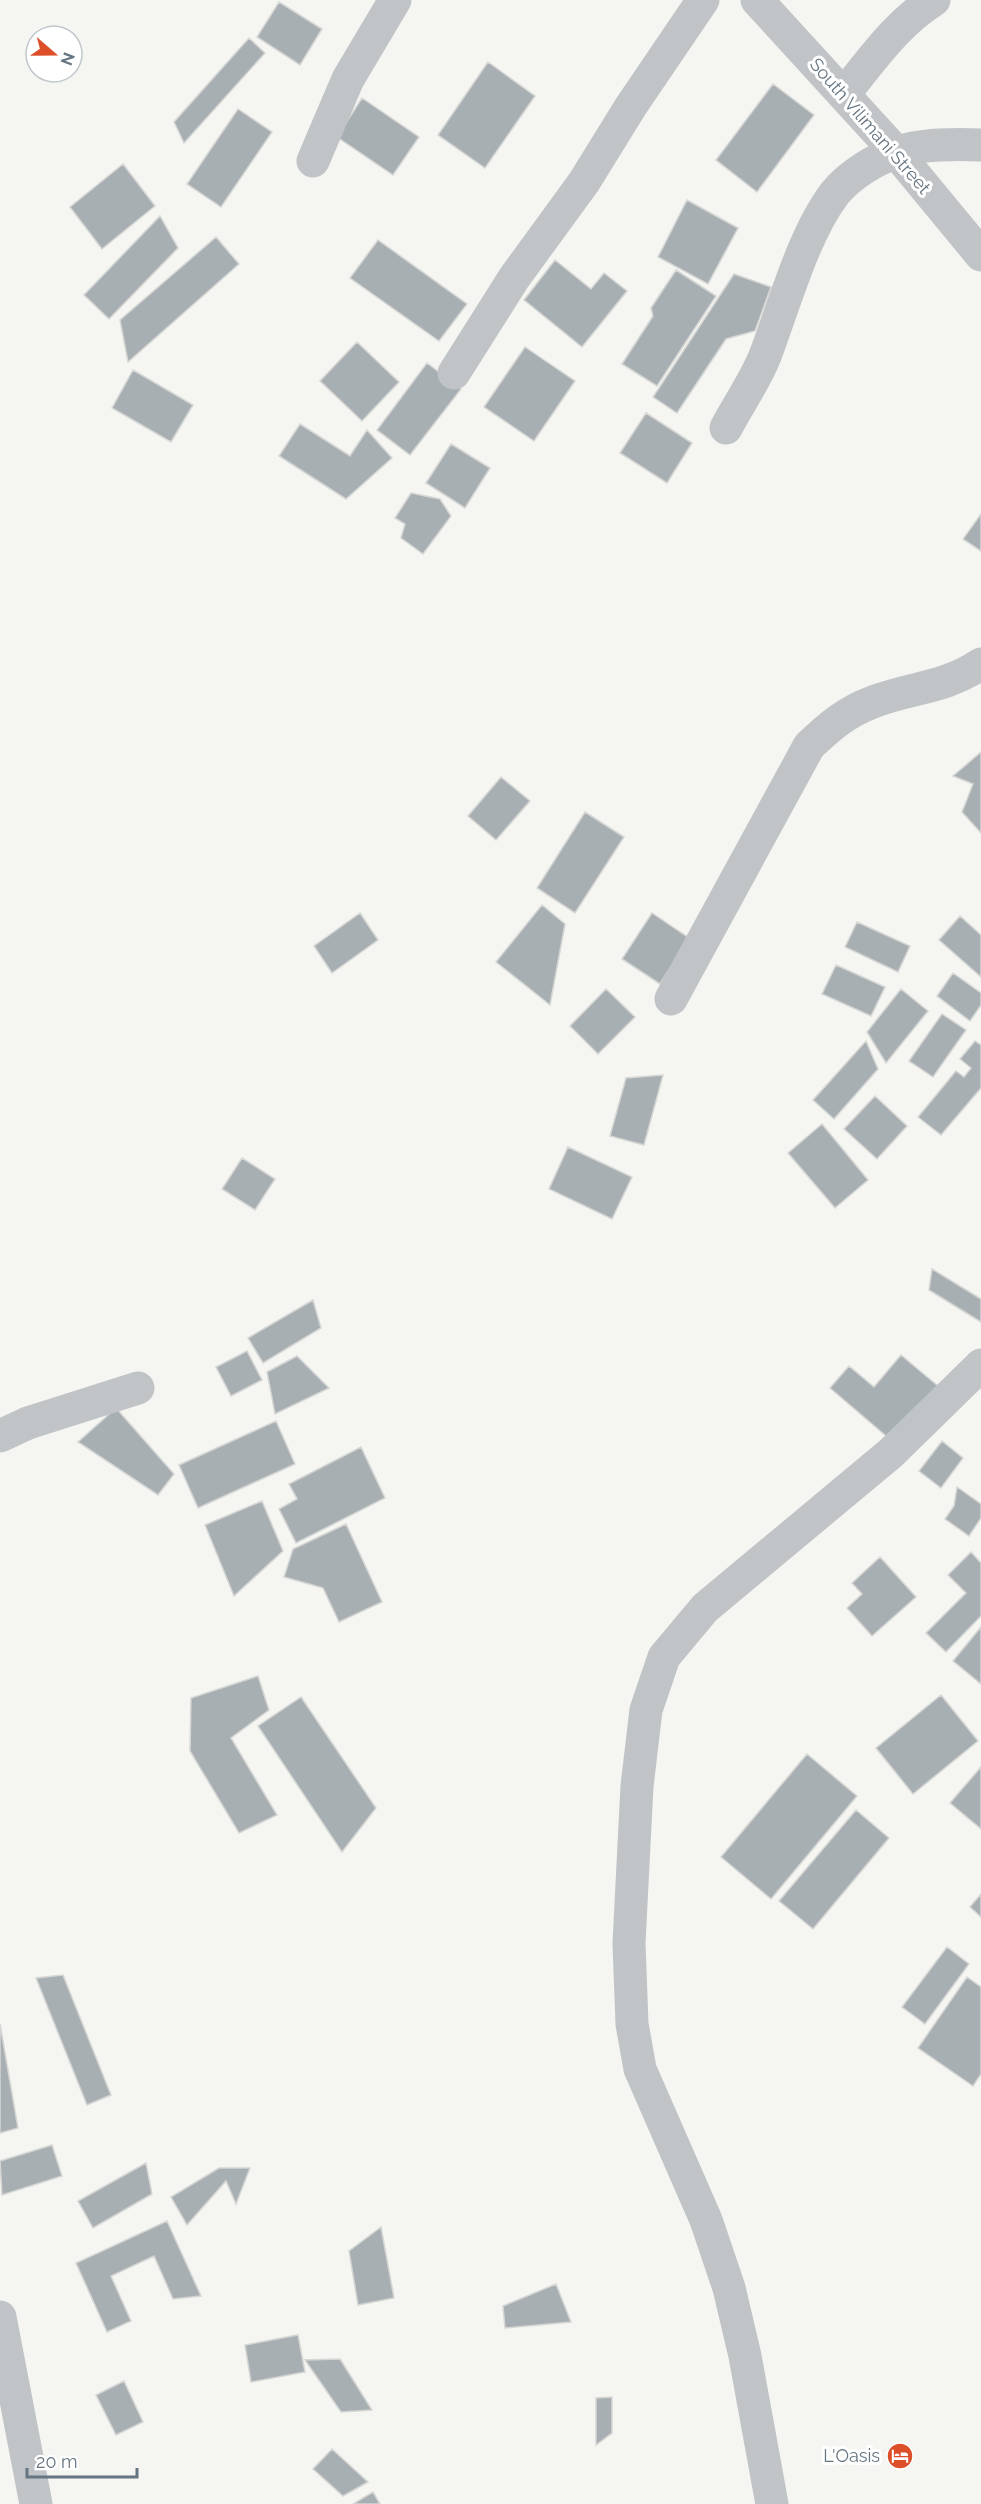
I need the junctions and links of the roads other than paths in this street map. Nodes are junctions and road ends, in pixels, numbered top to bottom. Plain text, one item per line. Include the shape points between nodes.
1 (395, 0) edge
2 (703, 0) edge
3 (757, 0) edge
4 (934, 0) edge
5 (844, 94) junction
6 (981, 145) edge
7 (896, 152) junction
8 (313, 161) dead end
9 (981, 255) edge
10 (454, 373) dead end
11 (726, 428) dead end
12 (981, 664) edge
13 (671, 999) dead end
14 (981, 1365) edge
15 (138, 1388) dead end
16 (0, 1437) edge
17 (0, 2317) edge
18 (36, 2504) edge
19 (772, 2504) edge

1 - 8 street via 348,79
2 - 10 street
3 - 5 street, South Vilimani Street
4 - 5 street via 889,39
5 - 7 street, South Vilimani Street
6 - 7 street via 953,144
7 - 9 street, South Vilimani Street
7 - 11 street via 862,169 836,193 791,283 764,359
12 - 13 street via 960,678 873,702 836,720 809,746
14 - 19 street via 891,1453 705,1608 664,1658 646,1710 637,1786 629,1943 632,2024 640,2069 706,2220 729,2288
15 - 16 street via 28,1423
17 - 18 street

